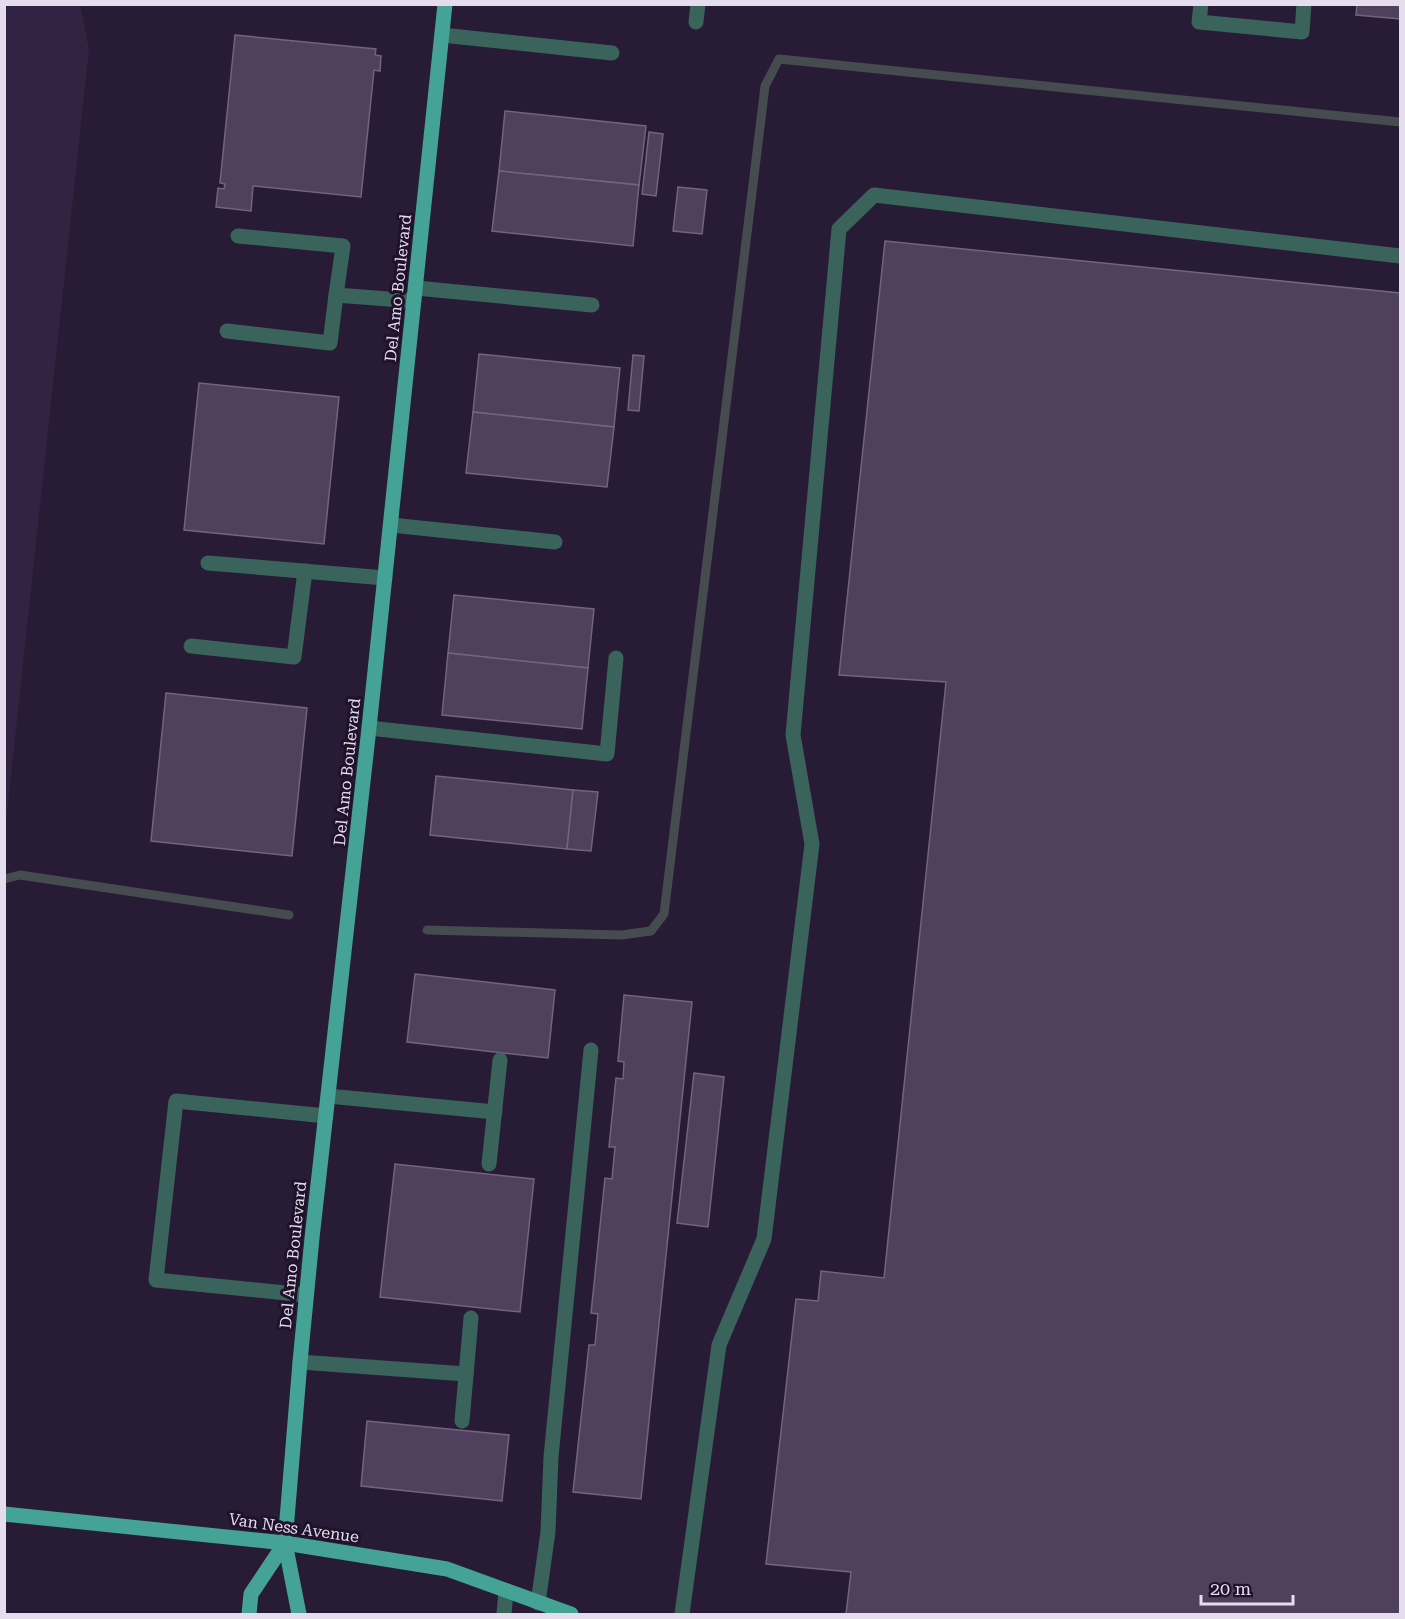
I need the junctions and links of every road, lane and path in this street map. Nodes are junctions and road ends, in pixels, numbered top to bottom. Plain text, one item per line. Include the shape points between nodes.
1 (446, 4) edge
2 (698, 4) edge
3 (1201, 4) edge
4 (1304, 4) edge
5 (696, 22) dead end
6 (442, 36) junction
7 (612, 53) dead end
8 (238, 236) dead end
9 (1401, 256) edge
10 (415, 294) junction
11 (336, 295) junction
12 (592, 305) dead end
13 (227, 331) dead end
14 (391, 525) junction
15 (555, 542) dead end
16 (208, 563) dead end
17 (305, 571) junction
18 (385, 578) junction
19 (191, 646) dead end
20 (616, 658) dead end
21 (369, 728) junction
22 (591, 1050) dead end
23 (500, 1060) dead end
24 (328, 1096) junction
25 (495, 1112) junction
26 (326, 1116) junction
27 (489, 1164) dead end
28 (306, 1295) junction
29 (471, 1318) dead end
30 (300, 1362) junction
31 (466, 1374) junction
32 (462, 1421) dead end
33 (4, 1514) edge
34 (285, 1543) junction
35 (506, 1591) junction
36 (538, 1603) junction
37 (249, 1614) edge
38 (299, 1614) edge
39 (504, 1614) edge
40 (571, 1614) edge
41 (682, 1614) edge

1 - 6 main road, Del Amo Boulevard
2 - 5 lane
3 - 4 lane via 1199,22 1302,32
6 - 7 lane
6 - 10 main road, Del Amo Boulevard
8 - 11 lane via 342,246
9 - 41 lane via 874,195 839,229 793,735 812,844 764,1239 719,1345
10 - 11 lane
10 - 12 lane
10 - 14 main road, Del Amo Boulevard
11 - 13 lane via 330,343
14 - 15 lane
14 - 18 main road, Del Amo Boulevard
16 - 17 lane
17 - 18 lane
17 - 19 lane via 294,657
18 - 21 main road, Del Amo Boulevard
20 - 21 lane via 607,754
21 - 24 main road, Del Amo Boulevard
22 - 36 lane via 552,1446 548,1532
23 - 25 lane
24 - 25 lane
24 - 26 main road, Del Amo Boulevard
25 - 27 lane
26 - 28 main road, Del Amo Boulevard
26 - 28 lane via 176,1101 164,1207 156,1280
28 - 30 main road, Del Amo Boulevard
29 - 31 lane
30 - 31 lane
30 - 34 main road, Del Amo Boulevard
31 - 32 lane
33 - 34 main road, Van Ness Avenue
34 - 35 main road, Van Ness Avenue via 447,1569
34 - 37 main road, Del Amo Boulevard via 251,1594
34 - 38 main road, Del Amo Boulevard
35 - 36 main road, Van Ness Avenue
35 - 39 lane
36 - 40 main road, Van Ness Avenue

